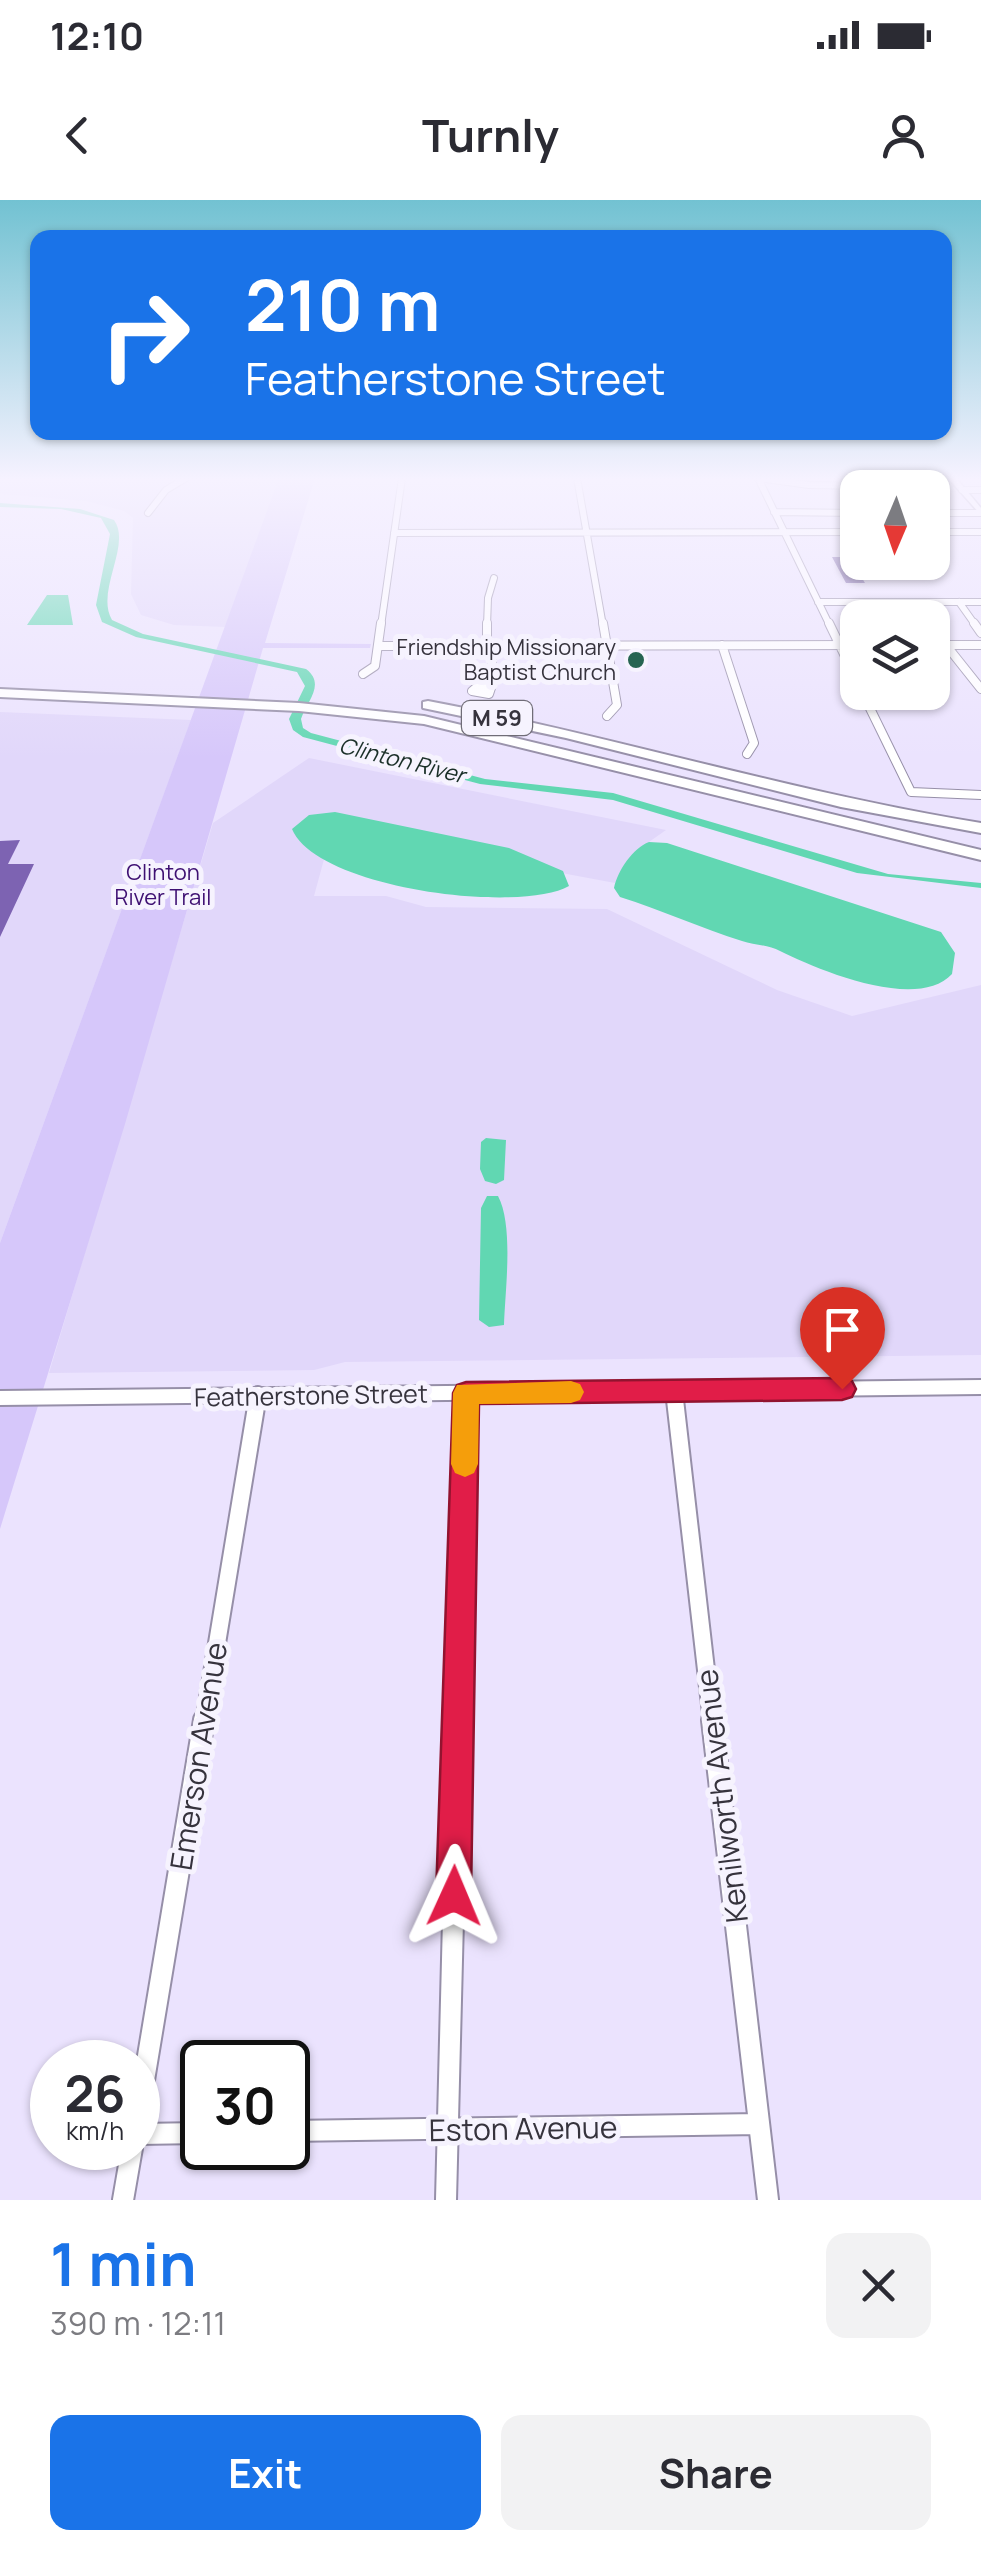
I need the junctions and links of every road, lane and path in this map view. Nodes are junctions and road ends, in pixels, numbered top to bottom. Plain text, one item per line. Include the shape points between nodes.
1 (388, 571) edge
2 (594, 571) edge
3 (803, 571) edge
4 (494, 578) dead end
5 (818, 602) junction
6 (958, 602) junction
7 (981, 602) edge
8 (981, 633) edge
9 (722, 645) junction
10 (839, 645) joint
11 (950, 645) edge
12 (981, 645) edge
13 (378, 646) junction
14 (490, 646) junction
15 (607, 646) junction
16 (950, 650) edge
17 (363, 674) dead end
18 (0, 678) edge
19 (492, 685) dead end
20 (981, 689) edge
21 (0, 692) edge
22 (282, 699) junction
23 (325, 701) junction
24 (871, 710) edge
25 (607, 716) dead end
26 (747, 754) dead end
27 (981, 795) edge
28 (981, 828) edge
29 (870, 829) junction
30 (981, 847) edge
31 (981, 855) edge
32 (981, 1388) edge
33 (674, 1391) junction
34 (466, 1393) junction
35 (258, 1395) junction
36 (0, 1398) edge
37 (151, 2040) edge
38 (759, 2124) junction
39 (448, 2129) junction
40 (310, 2131) edge
41 (129, 2170) edge
42 (124, 2200) edge
43 (446, 2200) edge
44 (768, 2200) edge

1 - 13 street
2 - 15 street
3 - 5 street
4 - 14 street
5 - 6 street
5 - 10 street
6 - 7 street
6 - 8 street
9 - 10 street
9 - 15 street
9 - 26 street via 754,743
11 - 12 street
13 - 14 street
13 - 17 street via 374,666
14 - 15 street
14 - 19 street
15 - 25 street via 617,705
16 - 20 street
18 - 22 highway, M 59
21 - 22 highway, M 59
22 - 23 highway, M 59
23 - 28 highway, M 59 via 428,705 510,720 809,797
23 - 29 highway, M 59 via 488,732
24 - 27 street via 914,794
29 - 30 highway, M 59
29 - 31 highway
32 - 33 street, Featherstone Street
33 - 34 street, Featherstone Street
33 - 38 street, Kenilworth Avenue
34 - 35 street, Featherstone Street
34 - 39 street
35 - 36 street, Featherstone Street
35 - 37 street, Emerson Avenue
38 - 39 street, Eston Avenue
38 - 44 street, Kenilworth Avenue
39 - 40 street, Eston Avenue
39 - 43 street
41 - 42 street

